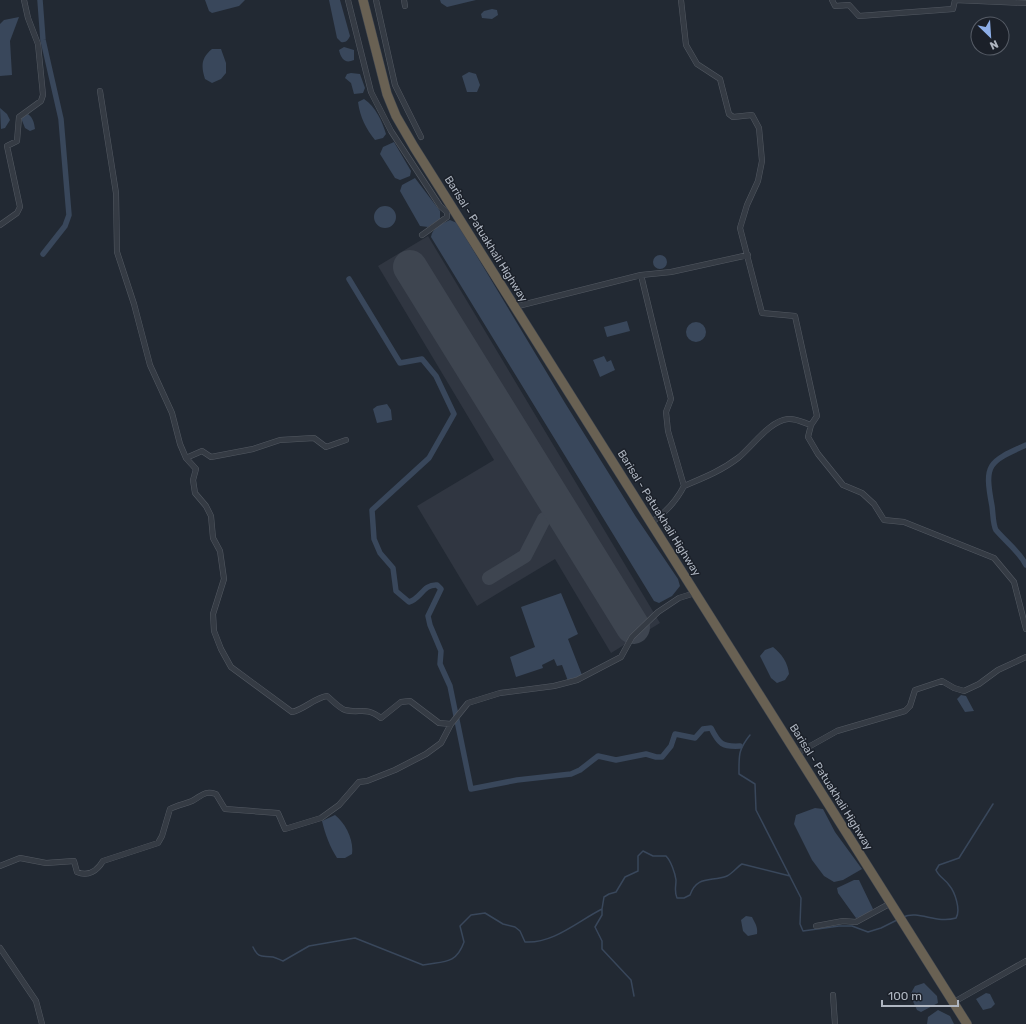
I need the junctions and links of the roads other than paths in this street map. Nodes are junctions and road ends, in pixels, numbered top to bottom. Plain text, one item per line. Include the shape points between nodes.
1 (24, 0) edge
2 (348, 0) edge
3 (363, 0) edge
4 (376, 0) edge
5 (404, 0) edge
6 (681, 0) edge
7 (832, 0) edge
8 (1026, 3) edge
9 (405, 6) dead end
10 (100, 91) dead end
11 (421, 137) dead end
12 (0, 225) edge
13 (422, 235) dead end
14 (748, 254) junction
15 (641, 275) junction
16 (514, 307) junction
17 (812, 425) junction
18 (346, 440) dead end
19 (186, 458) junction
20 (684, 486) junction
21 (651, 523) junction
22 (695, 593) junction
23 (1026, 629) edge
24 (1026, 657) edge
25 (451, 724) junction
26 (796, 754) junction
27 (0, 866) edge
28 (893, 907) junction
29 (816, 926) dead end
30 (0, 948) edge
31 (1026, 961) edge
32 (833, 995) dead end
33 (954, 1002) junction
34 (42, 1024) edge
35 (835, 1024) edge
36 (968, 1024) edge

1 - 12 street via 38,44 43,95 41,101 19,118 17,141 7,146 20,207 17,213
2 - 13 street via 371,92 391,131 440,206 447,212 447,217
3 - 16 highway, Barisal - Patuakhali Highway via 383,82 396,116
4 - 11 street via 395,85
5 - 9 street
6 - 14 street via 686,45 697,64 720,79 729,114 733,117 752,115 759,128 762,161 758,181 740,228
7 - 8 street via 835,6 849,5 859,16 953,9 955,0
10 - 19 street via 116,193 117,252 150,365 172,414
14 - 15 street via 671,272
14 - 17 street via 762,313 795,316 818,416
15 - 16 street
15 - 20 street via 671,399 666,412 668,431
16 - 21 highway, Barisal - Patuakhali Highway
17 - 20 street via 787,419 780,422 761,434 738,458 717,472
17 - 23 street via 808,437 818,454 843,486 862,492 874,504 884,520 904,522 994,558 1014,582
18 - 19 street via 326,447 314,438 280,440 218,456 211,457 202,451
19 - 25 street via 196,469 193,480 195,493 211,516 213,538 220,551 224,579 213,614 214,631 231,667 292,712 302,710 319,697 327,696 345,710 365,710 382,718 401,702 410,702 439,723
20 - 21 street via 671,506
21 - 22 highway, Barisal - Patuakhali Highway
22 - 25 street via 679,598 658,612 632,637 621,657 577,680 554,686 500,693 468,703
22 - 26 highway, Barisal - Patuakhali Highway
24 - 26 street via 998,670 964,691 942,681 915,690 910,706 904,711 837,731
25 - 27 street via 441,743 426,754 394,770 359,782 339,805 312,822 285,829 278,813 225,809 216,794 208,792 192,801 170,808 158,843 103,861 90,873 77,872 74,861 46,863 20,858
26 - 28 highway, Barisal - Patuakhali Highway
28 - 29 street via 856,922 843,921
28 - 33 highway, Barisal - Patuakhali Highway
30 - 34 street via 36,1001
31 - 33 street
32 - 35 street
33 - 36 highway, Barisal - Patuakhali Highway

